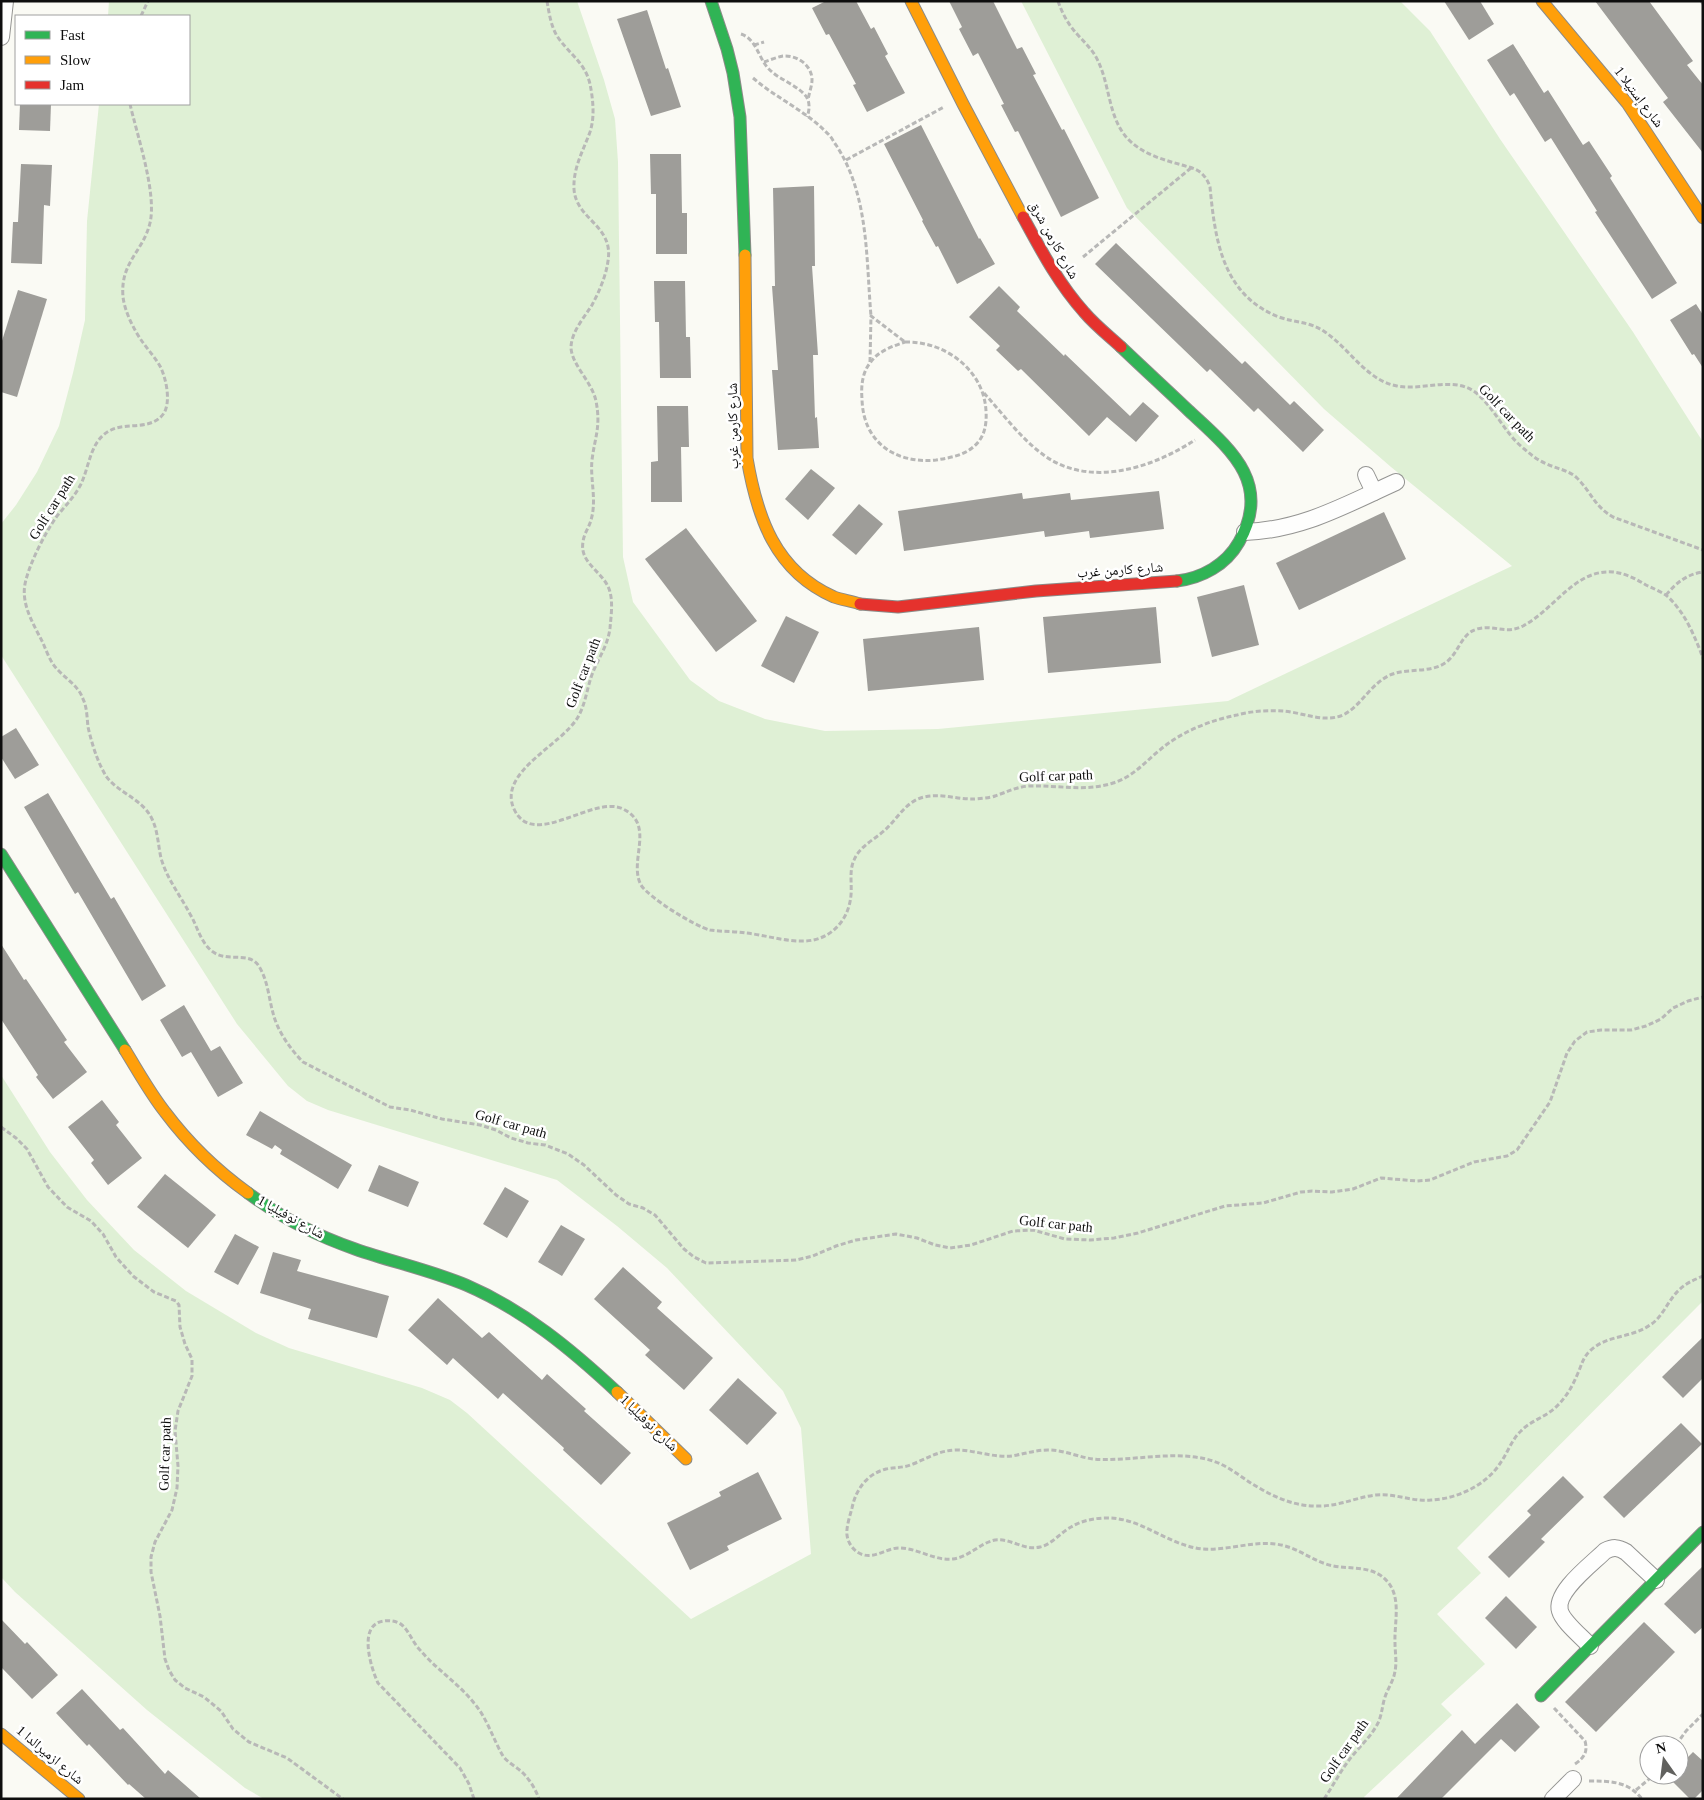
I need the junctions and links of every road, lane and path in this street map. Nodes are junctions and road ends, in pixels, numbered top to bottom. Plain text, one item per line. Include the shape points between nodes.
1 (5, 1) edge
2 (148, 1) edge
3 (547, 1) edge
4 (711, 1) edge
5 (911, 1) edge
6 (1058, 1) edge
7 (1542, 1) edge
8 (141, 15) edge
9 (2, 30) edge
10 (1, 36) edge
11 (724, 37) junction
12 (764, 42) dead end
13 (754, 45) junction
14 (764, 62) junction
15 (751, 76) dead end
16 (960, 98) junction
17 (808, 100) junction
18 (130, 105) edge
19 (807, 117) junction
20 (846, 160) junction
21 (1191, 168) junction
22 (1703, 218) edge
23 (1083, 257) dead end
24 (871, 316) junction
25 (906, 342) junction
26 (870, 363) junction
27 (983, 392) junction
28 (1210, 430) junction
29 (1366, 475) dead end
30 (1396, 482) dead end
31 (1374, 492) junction
32 (1245, 532) junction
33 (1703, 550) edge
34 (1703, 572) edge
35 (1666, 595) junction
36 (1703, 658) edge
37 (1, 854) edge
38 (1703, 997) edge
39 (1, 1127) edge
40 (1703, 1276) edge
41 (686, 1459) dead end
42 (1703, 1532) edge
43 (1656, 1580) junction
44 (1590, 1646) junction
45 (1541, 1696) joint
46 (1703, 1714) edge
47 (1, 1734) edge
48 (1683, 1735) edge
49 (1573, 1779) junction
50 (1642, 1785) edge
51 (1636, 1790) junction
52 (79, 1799) edge
53 (343, 1799) edge
54 (474, 1799) edge
55 (539, 1799) edge
56 (1324, 1799) edge
57 (1553, 1799) edge
58 (1642, 1799) edge

1 - 9 street
2 - 8 path
3 - 35 path, Golf car path via 557,36 579,61 590,86 594,114 592,128 580,154 574,182 575,197 581,210 603,232 609,247 608,264 597,297 572,338 571,349 593,389 599,425 591,468 594,502 582,545 583,554 610,588 611,624 608,643 575,722 560,740 526,766 512,789 511,800 518,816 532,825 546,824 607,805 621,807 632,814 639,826 637,874 643,889 654,900 696,924 711,930 798,941 815,940 831,933 843,921 850,906 851,869 858,852 886,830 912,802 926,796 977,799 1026,786 1073,789 1099,786 1130,776 1175,739 1214,721 1262,711 1287,711 1329,718 1339,716 1349,712 1371,687 1385,677 1400,671 1442,665 1452,657 1469,632 1479,628 1508,632 1518,629 1591,574 1610,572 1628,576
4 - 11 street, شارع كارمن غرب
5 - 16 street, شارع كارمن شرق
6 - 21 path, Golf car path via 1069,24 1096,56 1114,114 1130,141 1157,158
7 - 22 street, شارع إستيلا 1 via 1626,103
9 - 10 street
11 - 13 path via 743,34
11 - 32 street, شارع كارمن غرب via 740,117 747,458 750,482 764,527 774,548 790,567 831,595 854,603 898,607 1183,580 1203,575 1220,564
12 - 13 path
13 - 14 path
14 - 17 path
14 - 17 path via 791,56 803,62 812,79
15 - 19 path
16 - 20 path
16 - 28 street, شارع كارمن شرق via 1064,288 1085,314
17 - 19 path
18 - 38 path, Golf car path via 152,204 150,224 128,264 123,300 141,340 162,369 168,399 166,410 158,420 111,429 97,441 75,496 44,537 25,584 24,598 53,664 77,687 84,699 94,753 106,775 150,815 167,874 203,941 211,952 223,958 249,958 259,965 274,1017 294,1054 303,1062 390,1107 480,1125 511,1138 568,1154 584,1164 616,1195 655,1215 684,1249 706,1263 796,1260 856,1240 896,1234 950,1248 972,1245 1014,1231 1033,1230 1065,1239 1114,1238 1225,1206 1263,1203 1306,1192 1353,1189 1381,1178 1430,1180 1465,1165 1507,1156 1517,1150 1550,1102 1574,1041 1587,1032 1646,1026 1673,1008
19 - 20 path via 828,133
20 - 24 path via 861,206
21 - 23 path
21 - 33 path, Golf car path via 1204,175 1210,187 1223,262 1233,280 1262,308 1325,332 1366,370 1395,386 1460,385 1474,392 1519,445 1537,460 1576,476 1602,510
24 - 25 path
24 - 26 path
25 - 26 path via 885,350
25 - 27 path via 934,346 957,358 973,374
26 - 27 path via 861,388 865,418 882,446 902,458 938,460 970,450 986,427
27 - 28 path via 1024,438 1045,456 1072,470 1086,473 1135,468 1180,449
28 - 32 street, شارع كارمن شرق via 1238,458 1247,475 1251,494
29 - 31 street
30 - 31 street
31 - 32 street via 1300,524 1263,532
34 - 35 path via 1679,581
35 - 36 path, Golf car path via 1693,633
37 - 41 street, شارع نوفيليا 1 via 164,1111 195,1148 231,1180 269,1208 310,1231 353,1249 454,1280 499,1300 578,1356
39 - 53 path, Golf car path via 27,1149 48,1187 67,1207 91,1221 103,1234 116,1257 133,1276 179,1305 180,1327 192,1359 192,1376 178,1411 175,1431 177,1488 172,1510 151,1557 169,1670 184,1688 204,1697 221,1711 233,1729 249,1742 287,1758
40 - 56 path, Golf car path via 1677,1291 1658,1319 1648,1327 1602,1342 1592,1349 1583,1358 1571,1388 1561,1402 1546,1416 1518,1433 1493,1473 1475,1487 1454,1496 1410,1500 1393,1495 1374,1495 1348,1503 1292,1504 1212,1460 1186,1456 1131,1460 1091,1458 1045,1450 1013,1456 954,1450 934,1454 902,1468 884,1470 859,1486 853,1500 847,1538 853,1549 863,1555 908,1548 954,1559 991,1540 1042,1547 1071,1527 1103,1518 1137,1523 1183,1545 1206,1549 1282,1544 1320,1562 1340,1568 1362,1568 1380,1575 1392,1587 1397,1603 1395,1673 1377,1724
42 - 43 street
43 - 44 street
43 - 44 street via 1621,1549 1610,1548 1564,1591 1559,1604 1563,1616
44 - 45 street
45 - 49 path via 1586,1741 1586,1754 1565,1770
46 - 48 path
47 - 52 street, شارع ازميرالدا 1
49 - 51 path via 1578,1783 1618,1782
49 - 57 street
50 - 51 path
51 - 58 path
54 - 55 path via 460,1768 378,1683 368,1656 368,1641 372,1628 381,1621 392,1620 402,1625 419,1649 476,1704 504,1758 525,1774

